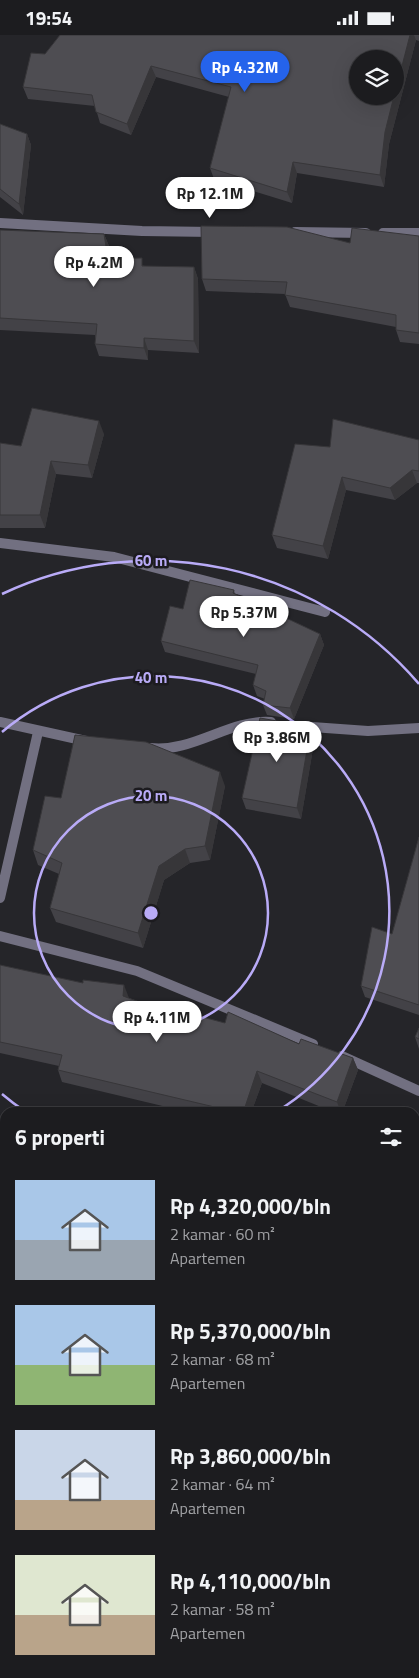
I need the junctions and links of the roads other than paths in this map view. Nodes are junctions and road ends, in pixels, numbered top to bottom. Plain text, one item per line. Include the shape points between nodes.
1 (0, 223) edge
2 (222, 232) edge
3 (281, 232) edge
4 (419, 233) edge
5 (0, 543) edge
6 (325, 612) dead end
7 (0, 722) edge
8 (419, 727) edge
9 (38, 732) junction
10 (101, 743) edge
11 (138, 747) edge
12 (0, 898) edge
13 (0, 935) edge
14 (419, 1091) edge

1 - 2 street
3 - 4 street
5 - 6 street via 114,557
7 - 9 street
8 - 11 street via 361,731 284,723 246,723 198,743 157,749
9 - 10 street
9 - 12 street
13 - 14 street via 137,971 346,1057

